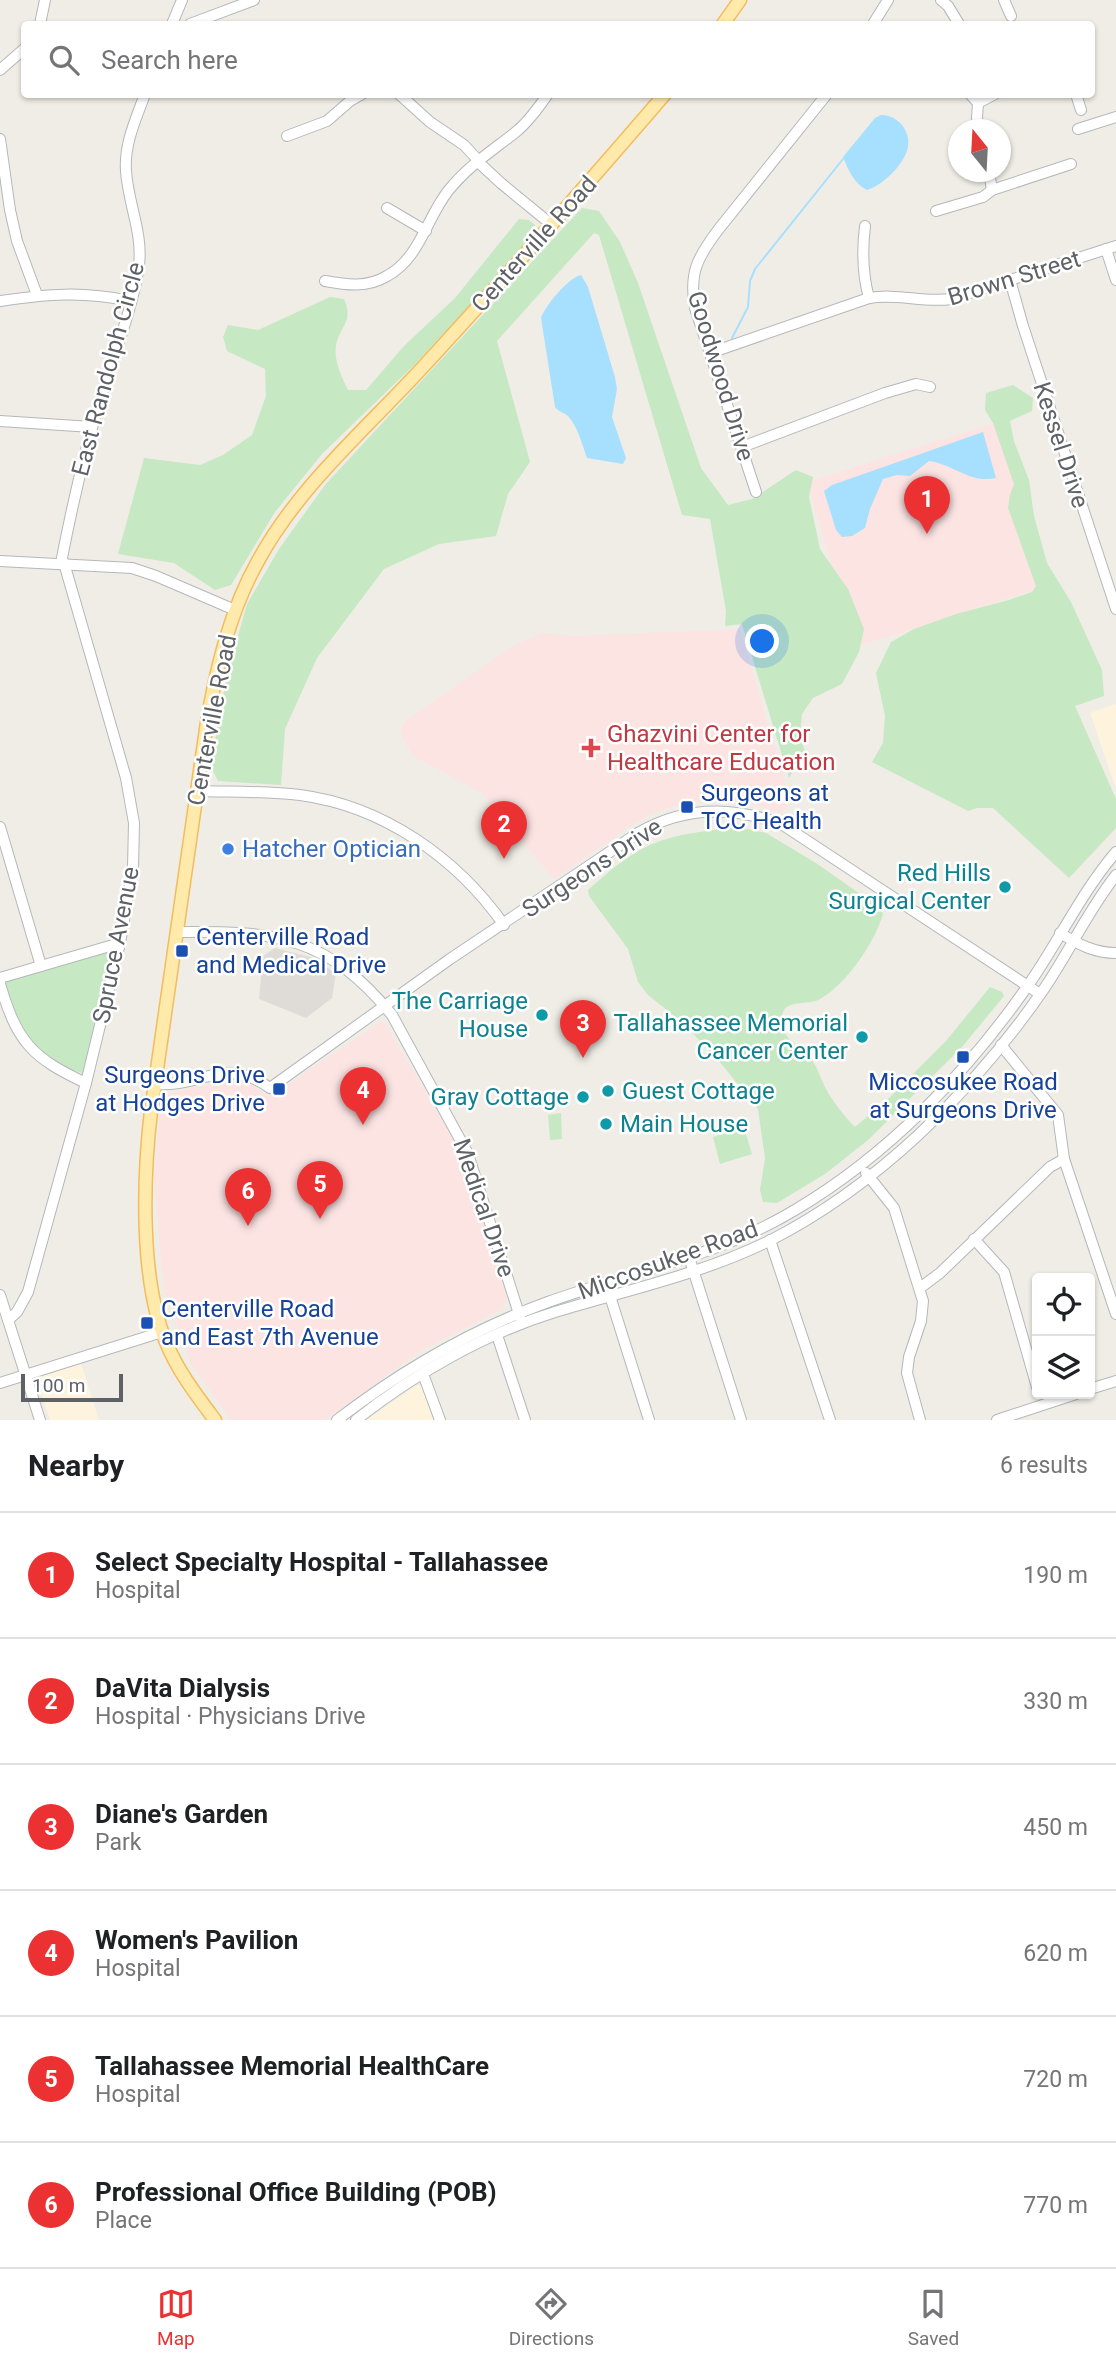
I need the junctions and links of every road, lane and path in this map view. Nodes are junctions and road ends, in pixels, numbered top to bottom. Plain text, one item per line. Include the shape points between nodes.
1 (45, 0) edge
2 (182, 0) edge
3 (254, 0) edge
4 (740, 0) edge
5 (888, 0) edge
6 (941, 0) edge
7 (1004, 0) edge
8 (1011, 16) dead end
9 (41, 21) edge
10 (173, 21) edge
11 (198, 21) edge
12 (725, 21) edge
13 (875, 21) edge
14 (957, 21) edge
15 (21, 52) edge
16 (0, 70) edge
17 (144, 98) edge
18 (355, 98) edge
19 (403, 98) edge
20 (545, 98) edge
21 (662, 98) edge
22 (824, 98) edge
23 (1077, 98) edge
24 (974, 99) edge
25 (1081, 110) dead end
26 (1116, 117) edge
27 (977, 119) edge
28 (1078, 129) dead end
29 (287, 136) dead end
30 (0, 139) edge
31 (478, 160) junction
32 (1071, 164) dead end
33 (991, 182) edge
34 (992, 190) junction
35 (387, 208) dead end
36 (936, 211) dead end
37 (552, 225) junction
38 (865, 226) dead end
39 (426, 230) junction
40 (1111, 248) edge
41 (1010, 280) junction
42 (1116, 280) edge
43 (325, 281) dead end
44 (37, 295) junction
45 (869, 298) junction
46 (0, 301) edge
47 (130, 301) junction
48 (710, 353) junction
49 (930, 387) dead end
50 (0, 421) edge
51 (92, 428) junction
52 (742, 447) junction
53 (757, 492) dead end
54 (0, 561) edge
55 (62, 563) junction
56 (1116, 609) edge
57 (235, 610) junction
58 (198, 791) junction
59 (0, 827) edge
60 (1116, 852) edge
61 (1116, 875) edge
62 (504, 925) junction
63 (177, 932) junction
64 (1060, 933) junction
65 (1073, 941) junction
66 (120, 943) junction
67 (1116, 953) edge
68 (41, 966) junction
69 (0, 978) edge
70 (0, 984) edge
71 (1028, 986) junction
72 (1040, 994) junction
73 (385, 1006) junction
74 (1001, 1045) junction
75 (86, 1083) junction
76 (155, 1084) junction
77 (1064, 1159) junction
78 (860, 1166) junction
79 (869, 1177) junction
80 (764, 1226) junction
81 (974, 1239) junction
82 (770, 1240) junction
83 (743, 1253) junction
84 (689, 1257) junction
85 (653, 1269) junction
86 (694, 1271) junction
87 (657, 1282) junction
88 (920, 1288) junction
89 (0, 1295) edge
90 (610, 1296) junction
91 (519, 1313) junction
92 (1116, 1314) edge
93 (8, 1320) junction
94 (523, 1324) junction
95 (162, 1332) junction
96 (497, 1335) junction
97 (465, 1338) junction
98 (1032, 1370) edge
99 (424, 1374) junction
100 (25, 1375) junction
101 (1116, 1381) edge
102 (0, 1383) edge
103 (1095, 1388) edge
104 (1040, 1399) edge
105 (1061, 1399) edge
106 (1042, 1405) junction
107 (210, 1419) edge
108 (40, 1420) edge
109 (337, 1420) edge
110 (356, 1420) edge
111 (440, 1420) edge
112 (525, 1420) edge
113 (649, 1420) edge
114 (741, 1420) edge
115 (830, 1420) edge
116 (920, 1420) edge
117 (997, 1420) edge

1 - 9 street
2 - 10 street
3 - 11 street
4 - 12 main road
5 - 13 street
6 - 14 street
7 - 8 street
15 - 16 street
17 - 47 street, East Randolph Circle via 125,156 140,252
18 - 29 street via 327,121
19 - 31 street
20 - 31 street via 517,130
21 - 37 main road, Centerville Road
22 - 48 street, Goodwood Drive via 718,230 693,271 695,308
23 - 25 street
24 - 27 street
26 - 28 street
30 - 44 street via 17,242
31 - 37 street
31 - 39 street via 448,191
32 - 34 street
33 - 34 street
34 - 36 street
35 - 39 street
37 - 57 main road, Centerville Road via 296,504 258,559
38 - 45 street via 862,257
39 - 43 street via 408,260 387,276 348,286
40 - 41 street, Brown Street
40 - 42 street
41 - 45 street, Brown Street via 938,301 889,295
41 - 56 street, Kessel Drive
44 - 46 street
44 - 47 street via 99,294
45 - 48 street, Brown Street
47 - 51 street, East Randolph Circle
48 - 52 street, Goodwood Drive
49 - 52 street via 916,384 885,393
50 - 51 street
51 - 55 street, East Randolph Circle
52 - 53 street, Goodwood Drive
54 - 55 street
55 - 57 street via 146,572
55 - 66 street, Spruce Avenue via 126,778 134,823 133,867
57 - 58 main road, Centerville Road via 213,692
58 - 62 street via 301,795 366,813 441,857
58 - 63 main road, Centerville Road
59 - 68 street
60 - 64 street, Miccosukee Road
61 - 65 street, Miccosukee Road
62 - 71 street, Surgeons Drive via 649,826 683,814 729,811 791,829
62 - 73 street, Surgeons Drive
63 - 73 street, Medical Drive via 292,941 348,969
63 - 76 main road, Centerville Road
64 - 65 street
64 - 71 street, Miccosukee Road
65 - 67 street
65 - 72 street, Miccosukee Road
66 - 68 street
66 - 75 street, Spruce Avenue
68 - 69 street
70 - 75 street via 20,1037 50,1065
71 - 72 street, Surgeons Drive
71 - 78 street, Miccosukee Road via 970,1060
72 - 74 street, Miccosukee Road
73 - 76 street, Surgeons Drive via 270,1088 253,1077 229,1073
73 - 91 street, Medical Drive via 468,1154
74 - 77 street via 1058,1115
74 - 79 street, Miccosukee Road via 950,1103
75 - 93 street, Spruce Avenue via 34,1274 22,1304
76 - 95 main road, Centerville Road via 145,1194 153,1291
77 - 81 street
77 - 92 street
78 - 79 street
78 - 80 street, Miccosukee Road via 814,1199
79 - 82 street, Miccosukee Road via 808,1220
79 - 88 street via 894,1208
80 - 83 street via 756,1242
80 - 84 street, Miccosukee Road
81 - 88 street
81 - 98 street via 1004,1272
82 - 83 street, Miccosukee Road
82 - 115 street
83 - 86 street, Miccosukee Road
84 - 85 street, Miccosukee Road
84 - 86 street
85 - 87 street
85 - 91 street, Miccosukee Road
86 - 87 street, Miccosukee Road
86 - 114 street
87 - 90 street, Miccosukee Road
88 - 116 street via 923,1313 907,1373
89 - 93 street
90 - 94 street, Miccosukee Road
90 - 113 street
91 - 94 street, Medical Drive
91 - 97 street, Miccosukee Road
93 - 100 street
94 - 96 street, Miccosukee Road
95 - 100 street
95 - 107 main road, Centerville Road
96 - 99 street, Miccosukee Road
96 - 112 street
97 - 99 street via 427,1363
97 - 109 street, Miccosukee Road via 394,1378
99 - 110 street, Miccosukee Road
99 - 111 street
100 - 102 street
100 - 108 street
101 - 103 street
104 - 106 street
105 - 106 street
106 - 117 street

